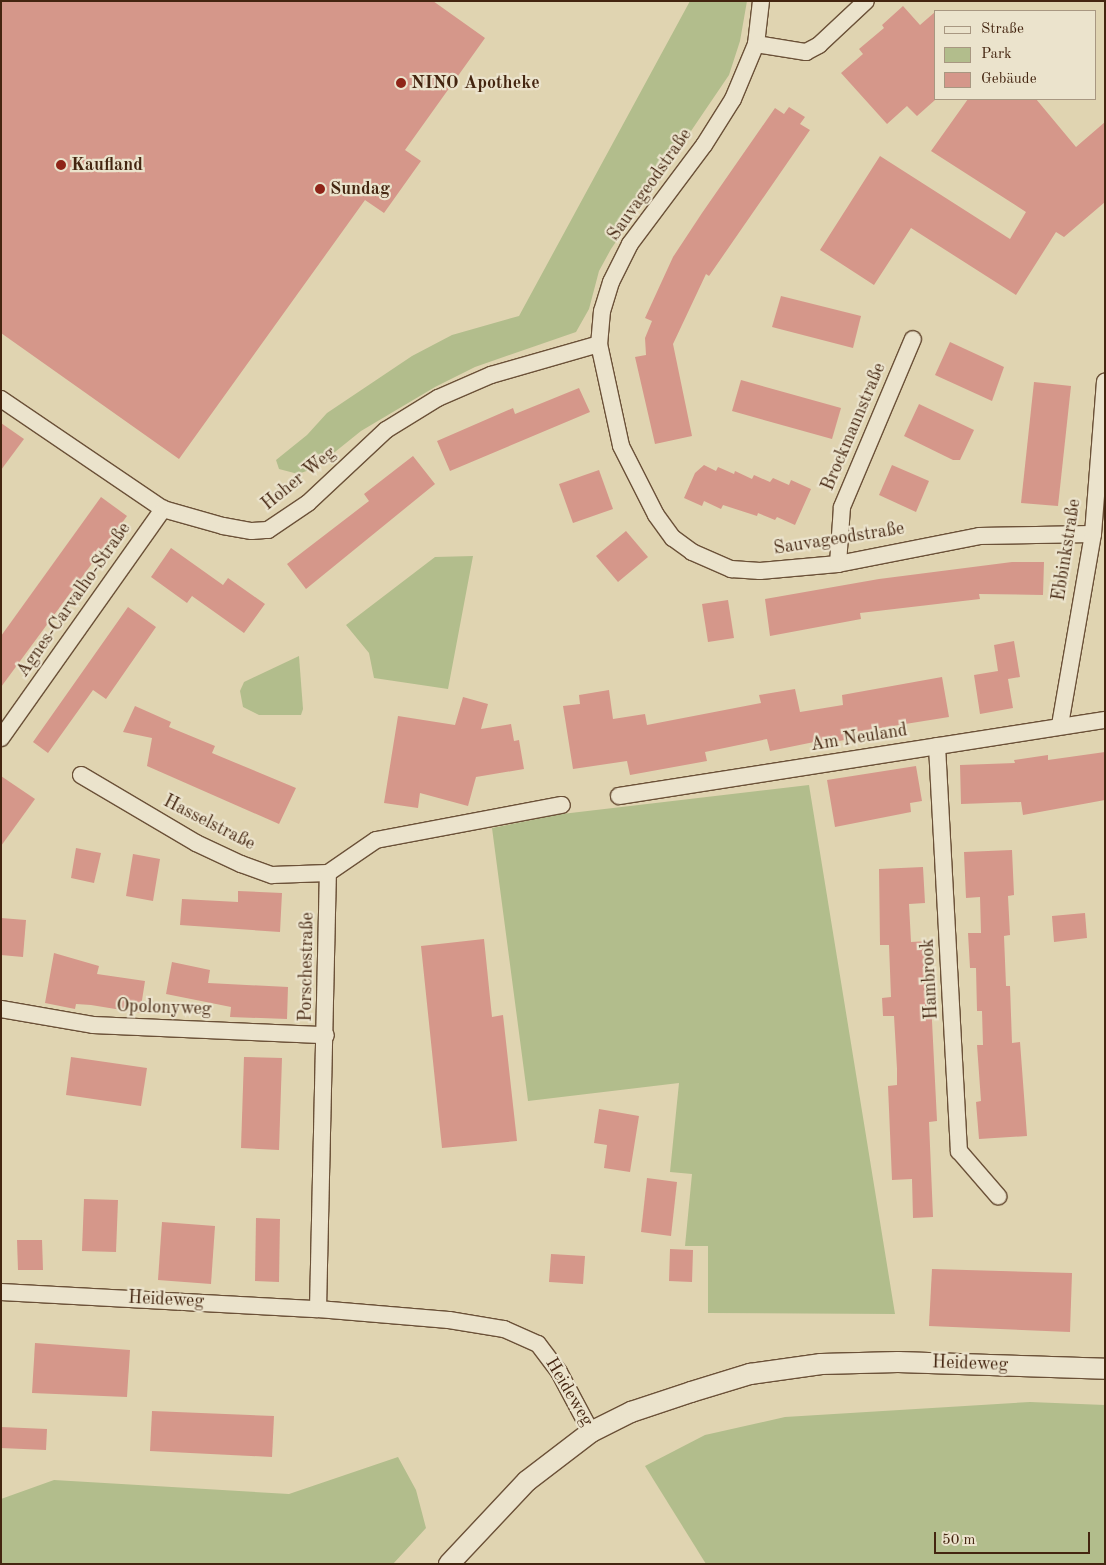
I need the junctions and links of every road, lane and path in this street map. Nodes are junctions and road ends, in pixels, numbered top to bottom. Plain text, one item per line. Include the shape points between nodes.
1 (761, 1) edge
2 (866, 1) edge
3 (756, 44) junction
4 (913, 338) dead end
5 (599, 344) junction
6 (1105, 381) edge
7 (1, 399) edge
8 (163, 509) junction
9 (1093, 534) junction
10 (838, 564) junction
11 (1105, 720) edge
12 (1060, 725) junction
13 (1, 738) edge
14 (937, 746) junction
15 (81, 775) dead end
16 (619, 796) dead end
17 (562, 805) dead end
18 (328, 873) junction
19 (1, 1009) edge
20 (326, 1035) junction
21 (998, 1196) dead end
22 (1, 1292) edge
23 (318, 1309) junction
24 (1105, 1369) edge
25 (591, 1432) junction
26 (449, 1564) edge

1 - 3 street, Sauvageodstraße
2 - 3 street via 819,45 806,52
3 - 5 street, Sauvageodstraße via 733,98 714,129 630,244 611,282 602,311
4 - 10 street, Brockmannstraße via 842,507
5 - 8 street, Hoher Weg via 491,375 438,398 386,430 308,503 268,530 223,526
5 - 10 street, Sauvageodstraße via 621,446 636,480 673,538 712,562 732,569 760,571
6 - 9 street, Ebbinkstraße
7 - 8 street, Hoher Weg
8 - 13 street, Agnes-Carvalho-Straße
9 - 10 street, Sauvageodstraße via 979,536
9 - 12 street, Ebbinkstraße
11 - 12 street, Am Neuland
12 - 14 street, Am Neuland
14 - 16 street, Am Neuland
14 - 21 street, Hambrook via 959,1151
15 - 18 street, Hasselstraße via 196,842 242,864 272,875
17 - 18 street via 376,840
18 - 20 street, Porschestraße
19 - 20 street, Opolonyweg via 93,1025
20 - 23 street, Porschestraße
22 - 23 street, Heideweg
23 - 25 street, Heideweg via 449,1320 504,1329 538,1344 559,1372
24 - 25 street, Heideweg via 898,1362 821,1364 741,1377 631,1412
25 - 26 street via 527,1481

